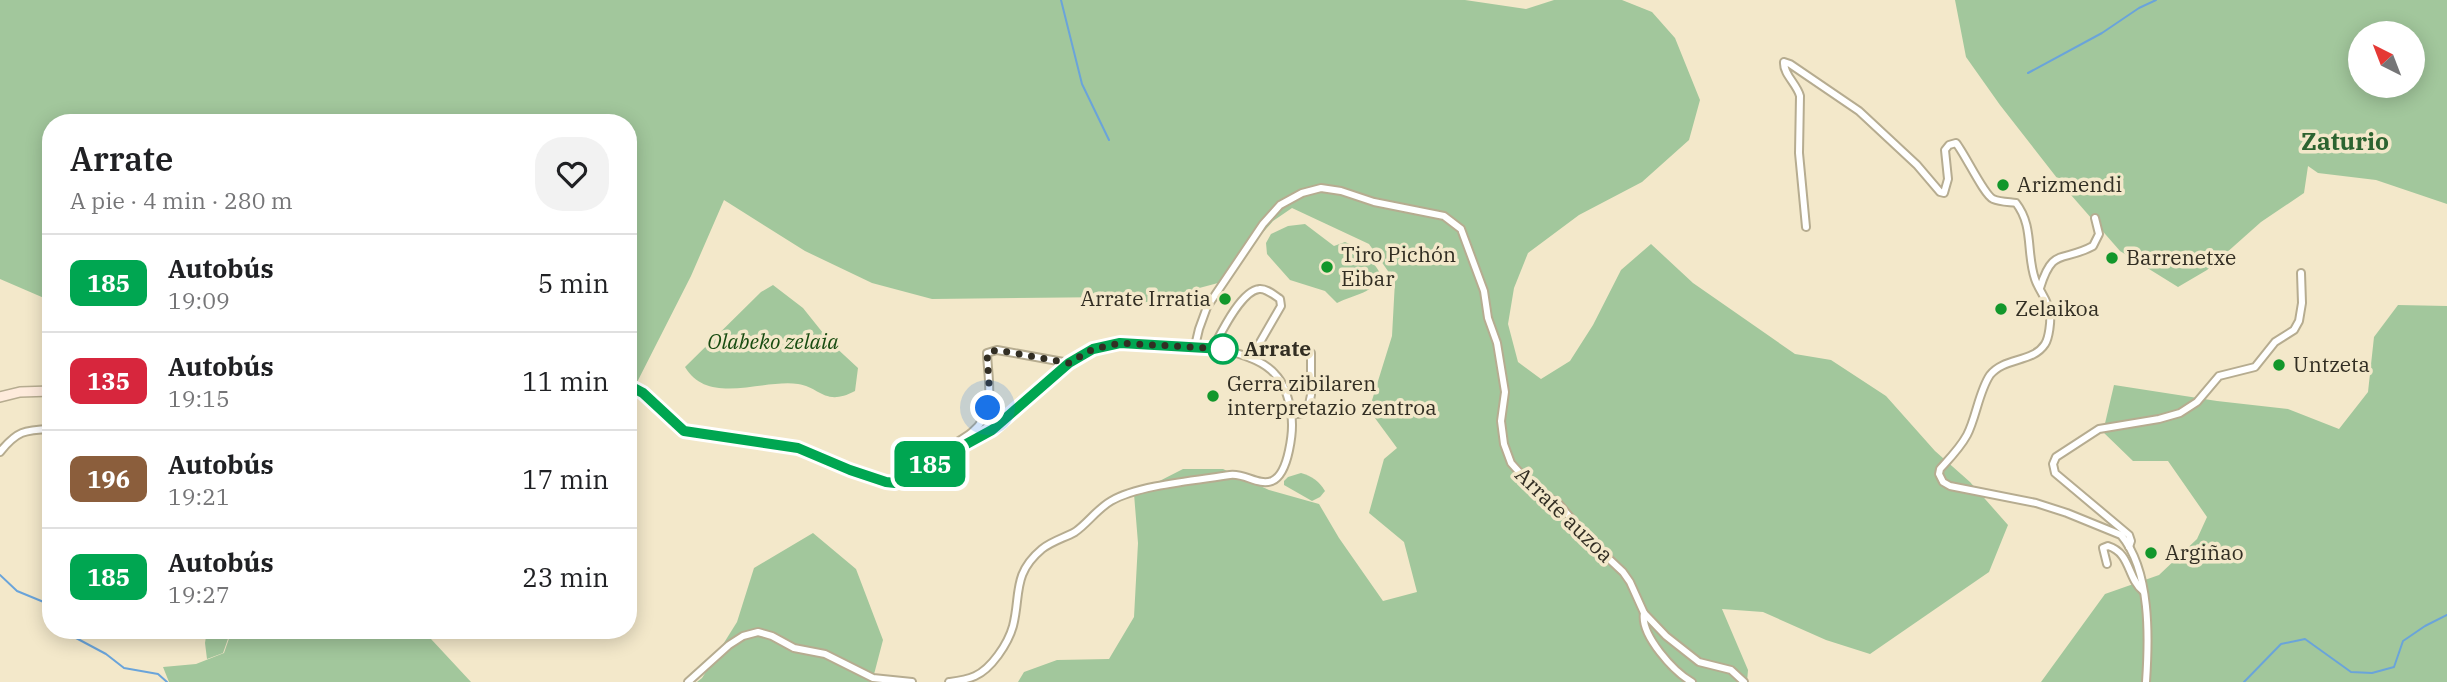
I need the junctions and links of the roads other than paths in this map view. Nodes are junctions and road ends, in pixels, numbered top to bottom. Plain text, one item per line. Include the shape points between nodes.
1 (2095, 218) dead end
2 (1805, 227) dead end
3 (2301, 274) dead end
4 (2040, 288) junction
5 (1195, 346) junction
6 (1218, 348) junction
7 (1311, 353) dead end
8 (1251, 358) junction
9 (1069, 363) junction
10 (637, 390) edge
11 (42, 391) edge
12 (0, 397) edge
13 (1294, 412) junction
14 (42, 429) edge
15 (0, 452) edge
16 (930, 464) junction
17 (2129, 547) junction
18 (2107, 564) dead end
19 (2143, 591) junction
20 (1644, 613) junction
21 (688, 682) edge
22 (912, 682) edge
23 (949, 682) edge
24 (1692, 682) edge
25 (1744, 682) edge
26 (2146, 682) edge

1 - 4 street via 2099,234 2093,246 2052,261
2 - 4 street via 1800,96 1784,62 1859,111 1940,192 1944,193 1948,179 1945,150 1956,143 1986,194 2015,203 2024,213
3 - 17 street via 2299,321 2255,367 2220,376 2180,413 2099,429 2056,457 2055,473 2129,535
4 - 17 street via 2050,314 2047,343 2036,353 2002,365 1990,376 1967,435 1939,474 1943,482 1959,489 2007,496 2067,513 2121,535
5 - 6 street
5 - 9 street via 1120,343 1093,349
5 - 20 street, Arrate auzoa via 1207,307 1263,224 1280,205 1302,193 1321,188 1341,191 1444,216 1461,229 1484,291 1505,392 1501,421 1511,463 1536,491 1558,503 1623,572
6 - 8 street
6 - 8 street via 1226,324 1242,301 1252,292 1265,290 1280,299 1281,306
7 - 13 street via 1309,404 1303,413
8 - 13 street via 1275,373
9 - 16 street via 992,430
9 - 16 street via 997,350 987,353 990,399 986,417
10 - 16 street via 684,431 798,448 886,482 895,483
11 - 12 street
13 - 23 street via 1287,461 1272,481 1231,475 1120,496 1041,550 1020,580 1013,625 995,657 975,676
14 - 15 street via 14,435
17 - 19 street
18 - 19 street via 2103,548 2108,546 2127,561
19 - 26 street via 2149,644
20 - 24 street, Arrate auzoa via 1649,635 1663,656
20 - 25 street, Arrate auzoa via 1690,657 1731,670
21 - 22 street via 736,640 758,632 794,649 825,654 873,678

